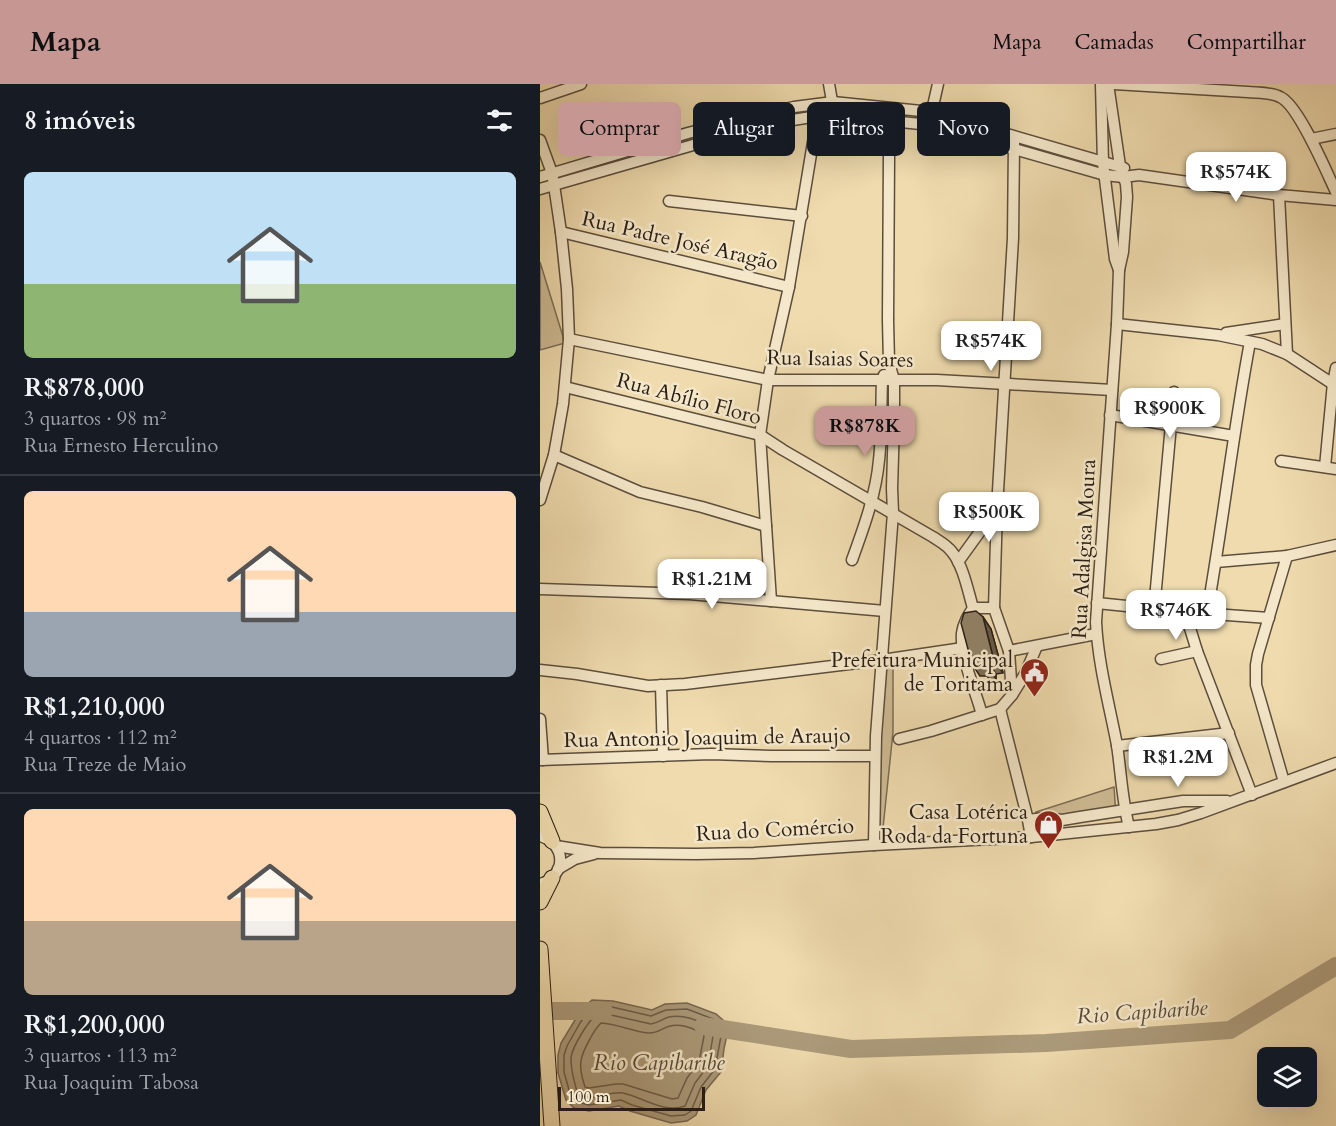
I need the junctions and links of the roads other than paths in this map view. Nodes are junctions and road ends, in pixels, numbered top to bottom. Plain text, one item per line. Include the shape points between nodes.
1 (581, 84) edge
2 (829, 84) edge
3 (938, 84) edge
4 (1101, 84) edge
5 (1108, 84) edge
6 (1114, 84) edge
7 (1209, 87) edge
8 (1268, 89) edge
9 (540, 98) edge
10 (833, 102) edge
11 (934, 102) edge
12 (807, 105) edge
13 (807, 118) edge
14 (1336, 134) edge
15 (1010, 136) edge
16 (1014, 137) junction
17 (1311, 139) junction
18 (540, 140) edge
19 (1010, 148) edge
20 (1014, 149) junction
21 (812, 156) edge
22 (889, 156) edge
23 (1103, 163) junction
24 (1122, 172) junction
25 (552, 173) junction
26 (1105, 175) junction
27 (540, 177) edge
28 (554, 185) junction
29 (540, 189) edge
30 (1336, 192) edge
31 (1279, 195) junction
32 (1336, 200) edge
33 (669, 201) dead end
34 (802, 216) junction
35 (561, 232) junction
36 (1119, 270) junction
37 (789, 287) junction
38 (1117, 324) junction
39 (1284, 324) junction
40 (1218, 335) junction
41 (569, 339) junction
42 (1250, 342) junction
43 (1287, 354) junction
44 (889, 363) junction
45 (1336, 368) edge
46 (768, 380) junction
47 (882, 380) junction
48 (894, 381) junction
49 (1005, 383) junction
50 (1335, 385) edge
51 (565, 387) junction
52 (1112, 390) junction
53 (1174, 392) dead end
54 (1110, 415) junction
55 (1171, 425) junction
56 (760, 435) junction
57 (1234, 436) junction
58 (554, 455) junction
59 (1281, 461) dead end
60 (1330, 468) edge
61 (540, 500) edge
62 (872, 501) junction
63 (997, 508) junction
64 (893, 513) junction
65 (766, 526) junction
66 (1336, 545) edge
67 (1287, 556) junction
68 (852, 560) dead end
69 (958, 562) junction
70 (1216, 562) junction
71 (540, 589) edge
72 (771, 601) junction
73 (1097, 603) junction
74 (973, 608) junction
75 (994, 608) junction
76 (1154, 610) junction
77 (885, 611) junction
78 (1185, 612) junction
79 (1207, 613) junction
80 (1269, 618) junction
81 (1096, 634) junction
82 (1037, 646) junction
83 (963, 648) junction
84 (1009, 651) junction
85 (1197, 651) junction
86 (1161, 659) dead end
87 (882, 660) junction
88 (540, 670) edge
89 (661, 685) junction
90 (1012, 695) junction
91 (1000, 709) junction
92 (982, 715) junction
93 (540, 719) edge
94 (1229, 733) junction
95 (899, 739) dead end
96 (1117, 746) junction
97 (663, 756) junction
98 (875, 756) junction
99 (542, 760) edge
100 (1336, 763) edge
101 (1284, 782) junction
102 (1252, 795) junction
103 (1234, 802) junction
104 (1125, 810) junction
105 (540, 812) edge
106 (1028, 820) junction
107 (1129, 827) junction
108 (1031, 837) junction
109 (549, 841) edge
110 (874, 845) junction
111 (600, 852) junction
112 (550, 877) edge
113 (540, 902) edge
114 (540, 949) edge
115 (551, 1123) edge

1 - 9 street
2 - 10 street
3 - 11 street
4 - 23 street
5 - 24 street
6 - 7 street
7 - 8 street
8 - 17 street via 1287,101
12 - 25 street via 688,133
13 - 28 street via 725,136
14 - 17 street
15 - 16 street
16 - 20 street
16 - 23 street
17 - 30 street
18 - 25 street
19 - 20 street
20 - 26 street
20 - 49 street
21 - 34 street
22 - 44 street
23 - 24 street
23 - 26 street
24 - 26 street
24 - 31 street
24 - 36 street via 1127,197
25 - 27 street
25 - 28 street
26 - 36 street
28 - 29 street
28 - 35 street
31 - 32 street
31 - 39 street
33 - 34 street
34 - 37 street
35 - 37 street, Rua Padre José Aragão
35 - 41 street
36 - 38 street, Rua Adalgisa Moura
37 - 46 street
38 - 40 street
38 - 52 street, Rua Adalgisa Moura
39 - 40 street
39 - 43 street
40 - 42 street
41 - 46 street, Rua Isaias Soares
41 - 51 street
42 - 43 street
42 - 57 street
43 - 50 street
44 - 47 street
44 - 48 street
45 - 50 street
46 - 47 street, Rua Isaias Soares
46 - 56 street
47 - 48 street, Rua Isaias Soares
47 - 62 street via 879,462
48 - 49 street, Rua Isaias Soares
48 - 64 street
49 - 52 street, Rua Isaias Soares
49 - 63 street
50 - 60 street
51 - 56 street, Rua Abílio Floro
51 - 58 street
52 - 54 street, Rua Adalgisa Moura
53 - 55 street
54 - 55 street
54 - 73 street, Rua Adalgisa Moura
55 - 57 street
55 - 76 street
56 - 62 street, Rua Abílio Floro
56 - 65 street
57 - 70 street
58 - 61 street
58 - 65 street via 640,492
59 - 60 street
62 - 64 street, Rua Abílio Floro
62 - 68 street
63 - 69 street
63 - 75 street
64 - 69 street, Rua Abílio Floro via 946,546
64 - 77 street
65 - 72 street
66 - 67 street
67 - 70 street
67 - 80 street
69 - 74 street
70 - 79 street
71 - 72 street
72 - 77 street
73 - 76 street
73 - 81 street, Rua Adalgisa Moura
74 - 75 street
74 - 83 street via 964,625
75 - 84 street
76 - 78 street
77 - 87 street
78 - 79 street
78 - 85 street
79 - 80 street
80 - 101 street via 1257,654 1256,685
81 - 82 street
81 - 96 street, Rua Adalgisa Moura
82 - 84 street
82 - 90 street
83 - 87 street
83 - 92 street
84 - 90 street
85 - 86 street
85 - 94 street
87 - 89 street
87 - 98 street
88 - 89 street
89 - 97 street
90 - 91 street
91 - 92 street
91 - 106 street
92 - 95 street
93 - 99 street
94 - 96 street
94 - 102 street
96 - 104 street, Rua Adalgisa Moura
97 - 98 street, Rua Antonio Joaquim de Araujo
97 - 99 street, Rua Antonio Joaquim de Araujo
98 - 110 street
100 - 101 street, Rua do Comércio
101 - 102 street, Rua do Comércio
102 - 103 street, Rua do Comércio
103 - 104 street via 1183,801
103 - 107 street, Rua do Comércio via 1178,820
104 - 106 street via 1062,820
104 - 107 street, Rua Adalgisa Moura
105 - 109 highway
106 - 108 street
107 - 108 street, Rua do Comércio
108 - 110 street, Rua do Comércio
109 - 111 street
109 - 112 street via 560,857
110 - 111 street, Rua do Comércio via 754,853
111 - 112 street via 575,859
112 - 113 highway
114 - 115 highway

